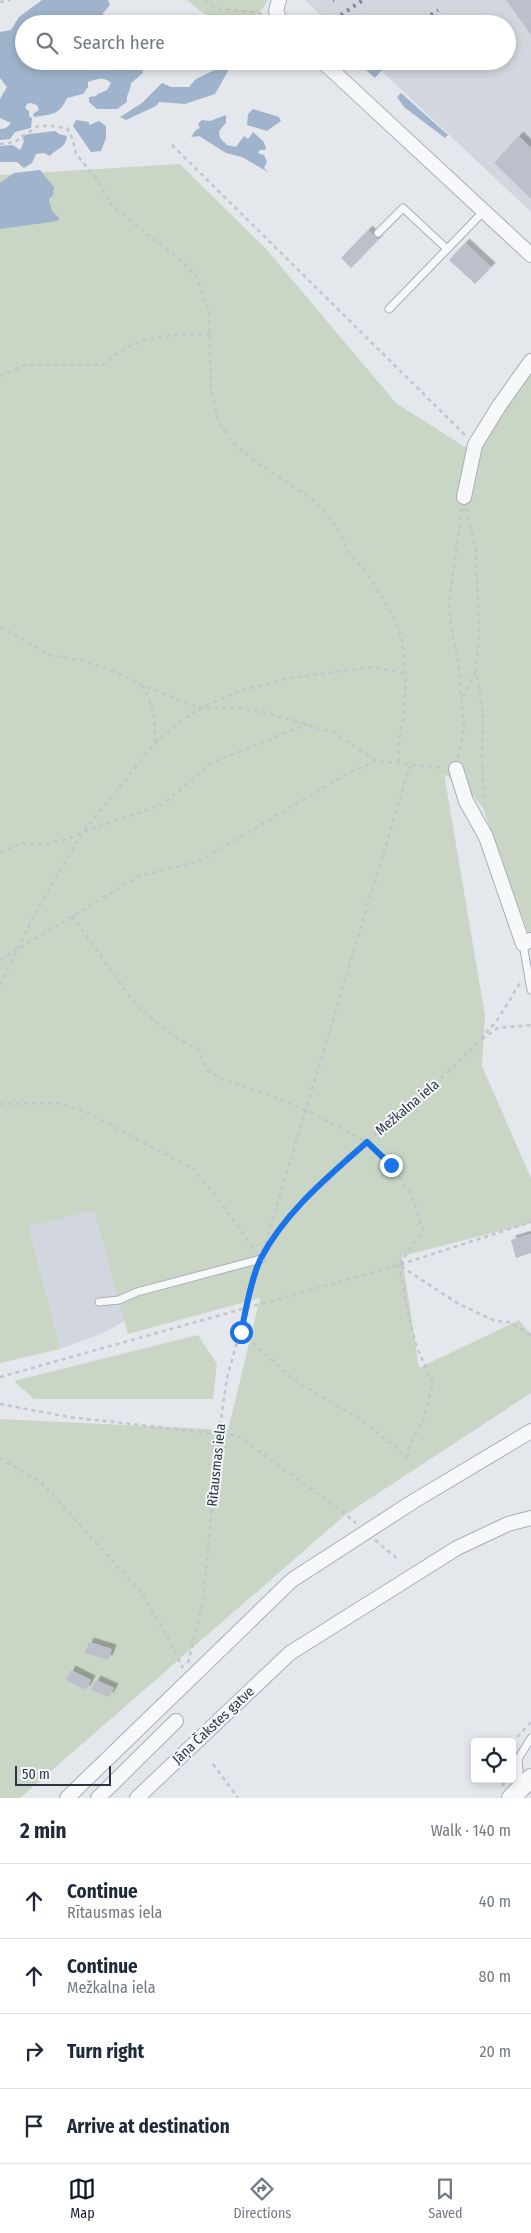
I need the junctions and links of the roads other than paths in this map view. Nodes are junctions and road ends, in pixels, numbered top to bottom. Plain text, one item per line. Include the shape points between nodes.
1 (279, 0) edge
2 (276, 15) edge
3 (332, 70) edge
4 (484, 211) junction
5 (378, 232) dead end
6 (447, 249) junction
7 (531, 255) edge
8 (389, 309) dead end
9 (531, 361) edge
10 (464, 497) road end
11 (456, 769) road end
12 (527, 942) edge
13 (531, 990) edge
14 (261, 1259) road end
15 (99, 1302) dead end
16 (531, 1430) edge
17 (531, 1518) edge
18 (176, 1721) dead end
19 (531, 1738) edge
20 (521, 1788) edge
21 (67, 1798) edge
22 (98, 1798) edge
23 (137, 1798) edge

1 - 2 street
3 - 4 street
4 - 6 lane
4 - 7 street
5 - 6 lane via 403,208
6 - 8 lane
9 - 10 street via 475,445
11 - 12 street via 466,801 486,837
12 - 13 lane
14 - 15 lane via 137,1292 120,1300
16 - 21 street via 292,1580
17 - 23 street, Jāņa Čakstes gatve via 508,1524 457,1548 290,1653
18 - 22 street, Jāņa Čakstes gatve
19 - 20 lane via 518,1759

